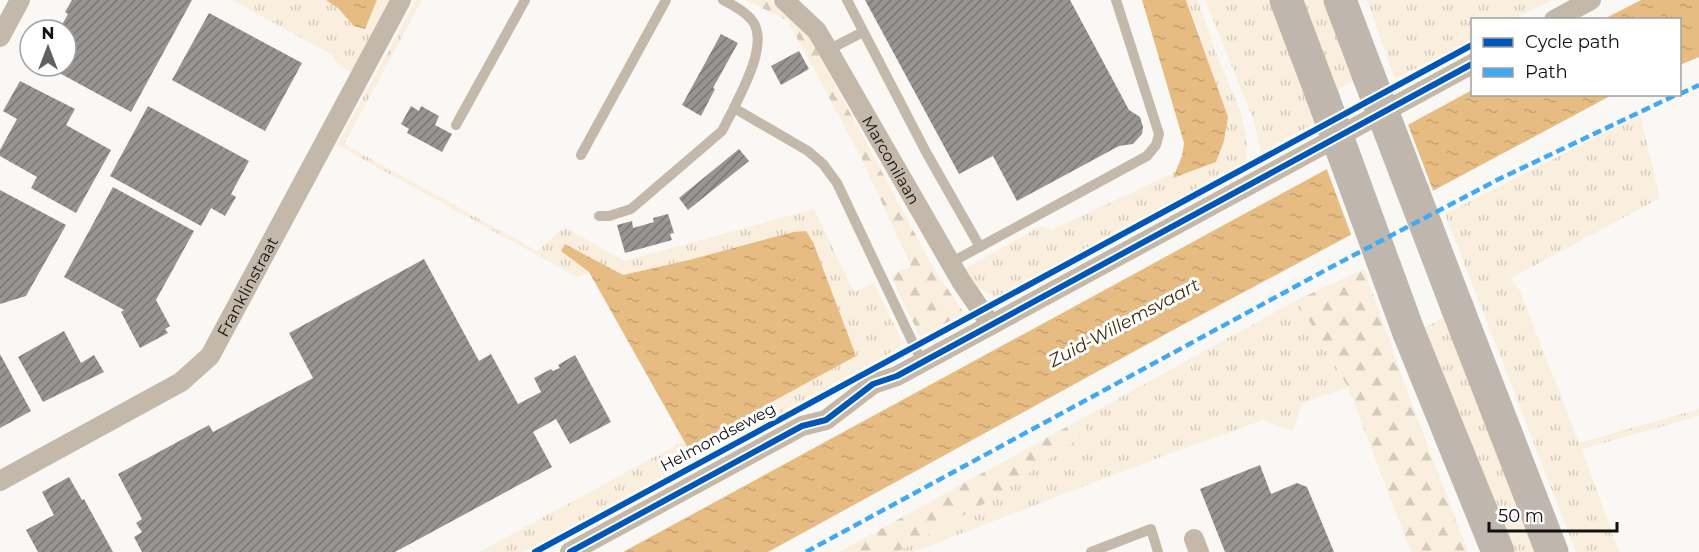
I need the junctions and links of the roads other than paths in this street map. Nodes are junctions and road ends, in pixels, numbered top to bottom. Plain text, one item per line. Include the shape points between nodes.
1 (20, 0) edge
2 (401, 0) edge
3 (525, 0) edge
4 (666, 0) edge
5 (723, 0) edge
6 (784, 0) edge
7 (847, 0) edge
8 (1116, 0) edge
9 (1286, 0) edge
10 (1340, 0) edge
11 (1591, 0) edge
12 (1558, 18) edge
13 (863, 32) junction
14 (0, 37) edge
15 (828, 50) junction
16 (1471, 65) edge
17 (734, 108) junction
18 (456, 125) dead end
19 (582, 155) dead end
20 (599, 216) dead end
21 (980, 247) junction
22 (950, 263) junction
23 (991, 325) junction
24 (922, 362) junction
25 (0, 481) edge
26 (570, 552) edge
27 (1091, 552) edge
28 (1158, 552) edge
29 (1498, 552) edge
30 (1552, 552) edge

1 - 14 street
2 - 25 street, Franklinstraat via 210,356 181,382
3 - 18 lane
4 - 19 lane
5 - 17 lane via 752,20 757,35 752,69
6 - 15 street, Marconilaan via 817,31
7 - 13 lane
8 - 21 lane via 1159,134 1156,145 1148,156
9 - 29 highway, bridge via 1409,333
10 - 30 highway, bridge
11 - 12 street
13 - 15 lane
13 - 21 lane
15 - 22 street, Marconilaan
16 - 23 street, Helmondseweg
17 - 20 lane via 722,131 631,209
17 - 24 lane via 808,151 823,164 837,183
21 - 22 lane
22 - 23 street, Marconilaan
23 - 24 street, Helmondseweg
24 - 26 street, Helmondseweg via 873,384 826,420 802,426
27 - 28 lane via 1151,529

